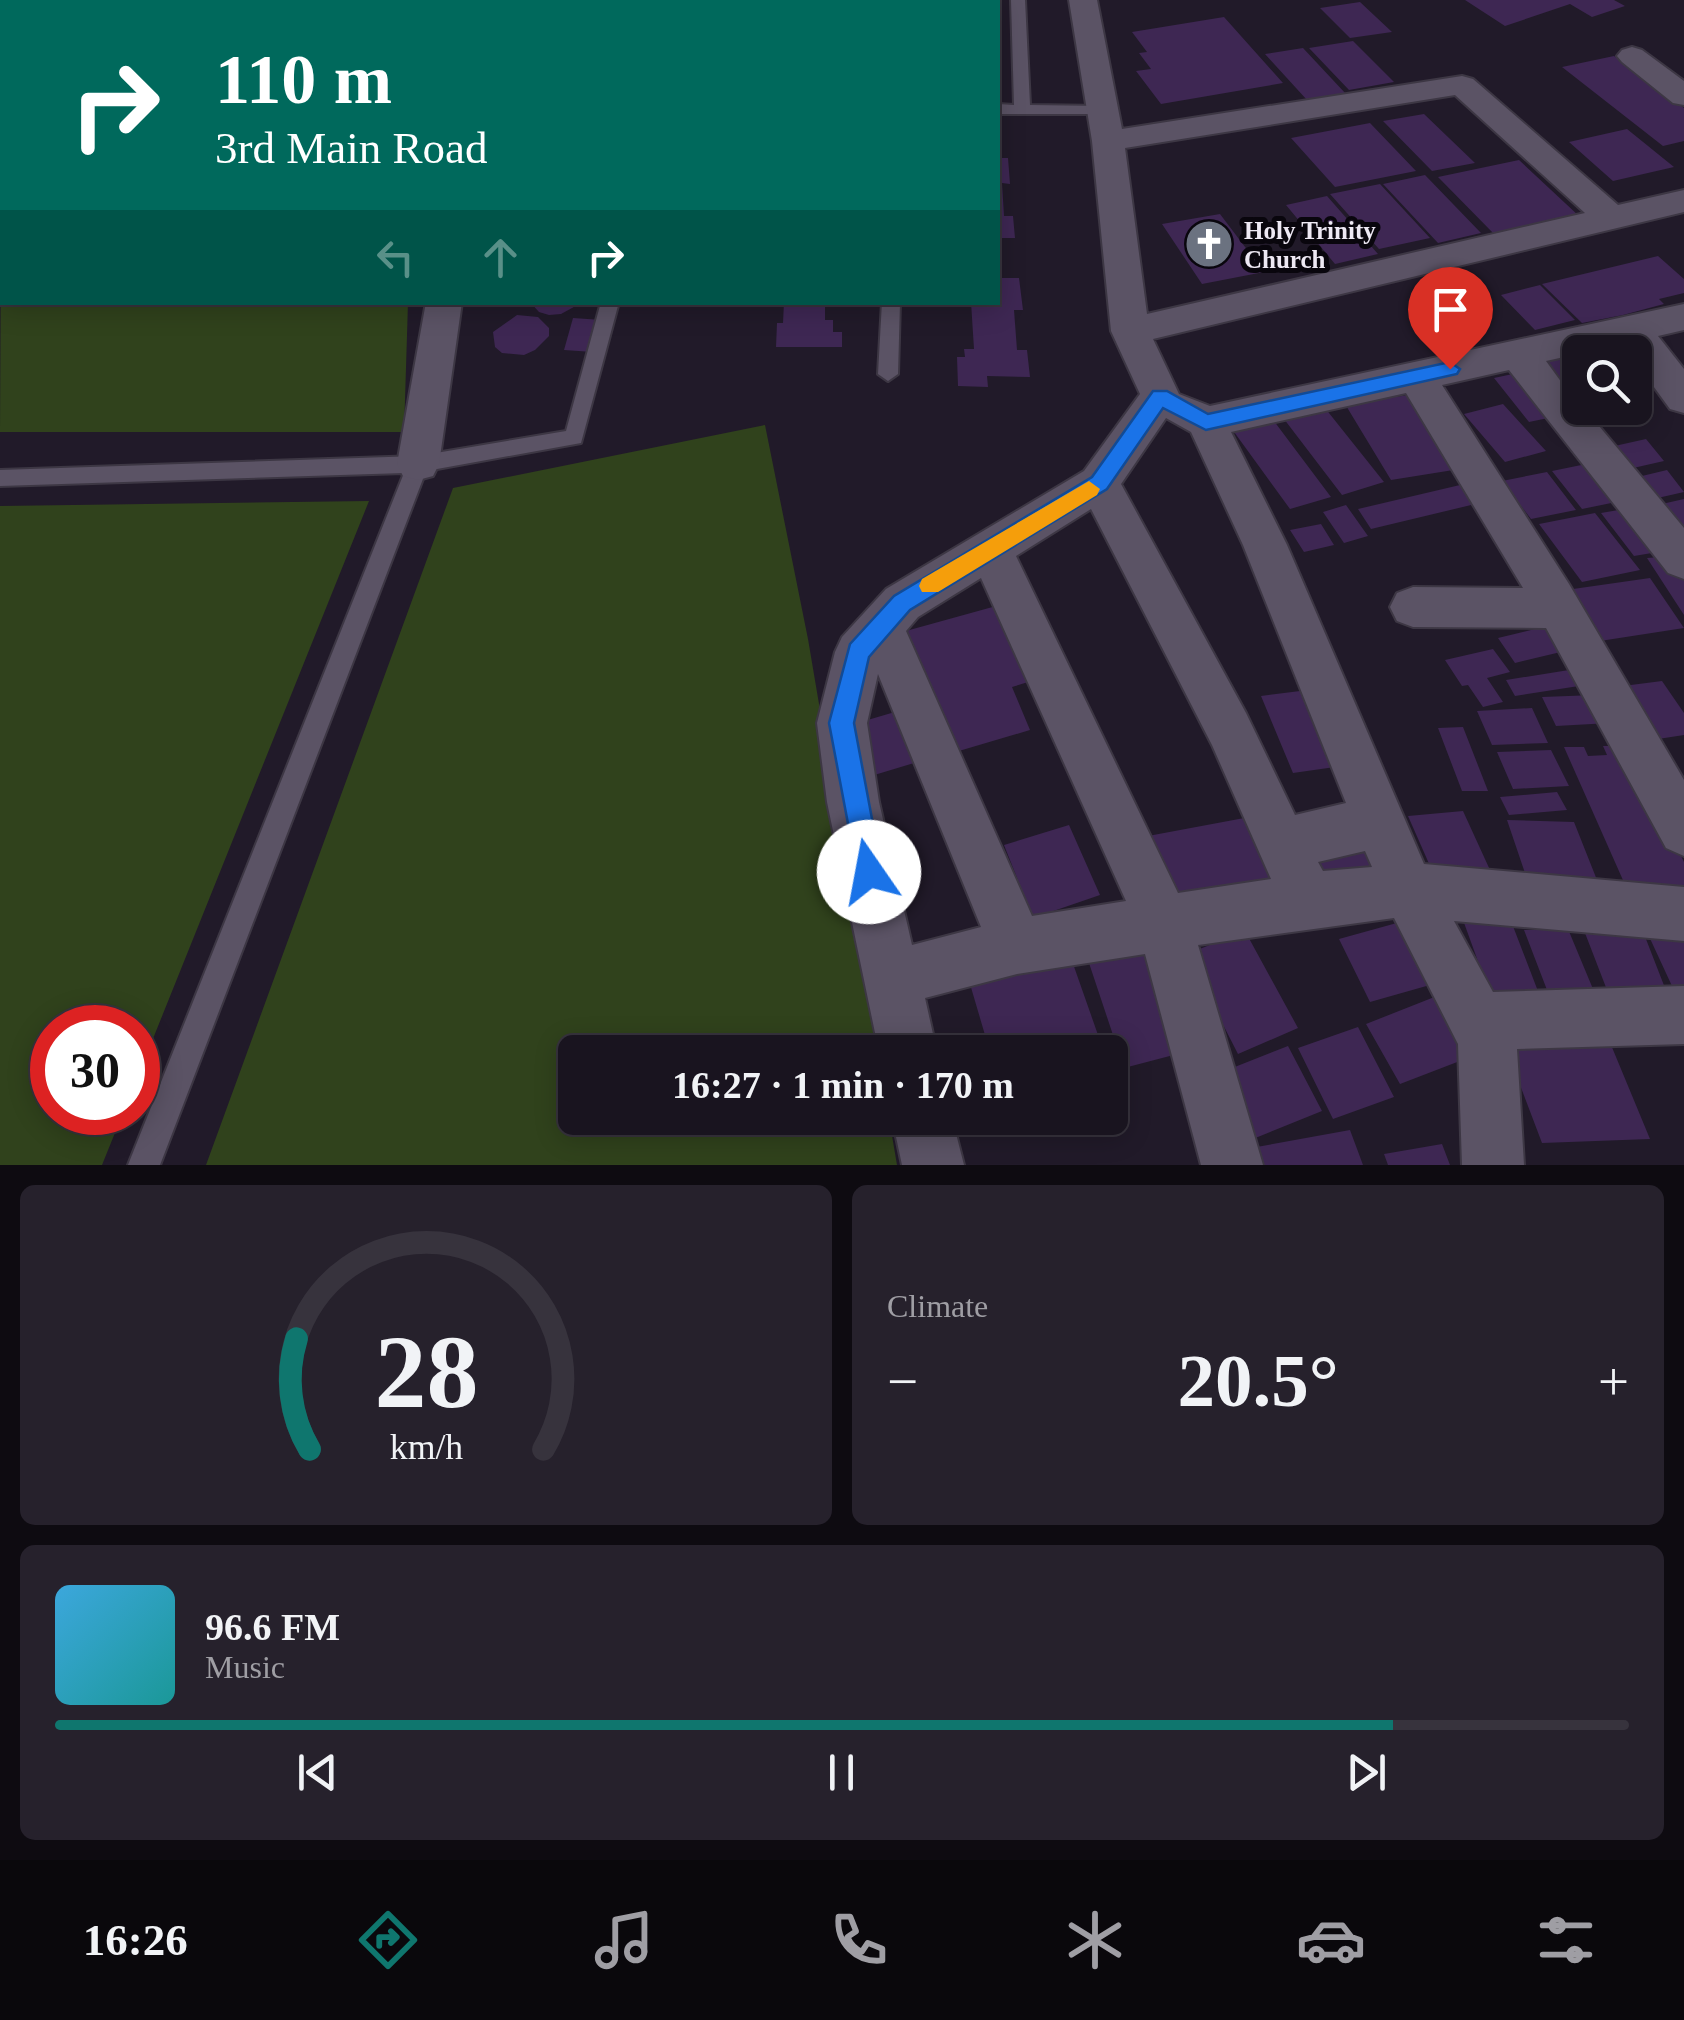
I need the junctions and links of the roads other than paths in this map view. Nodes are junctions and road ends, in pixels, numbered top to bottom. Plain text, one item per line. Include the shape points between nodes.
1 (1018, 0) edge
2 (1082, 0) edge
3 (1632, 56) dead end
4 (1684, 96) edge
5 (1000, 109) edge
6 (1022, 109) junction
7 (1106, 126) junction
8 (1684, 201) edge
9 (1612, 218) junction
10 (444, 305) edge
11 (609, 305) edge
12 (891, 305) edge
13 (1684, 316) edge
14 (1632, 329) junction
15 (1130, 331) junction
16 (1518, 354) junction
17 (888, 374) dead end
18 (1416, 376) junction
19 (1160, 396) junction
20 (1684, 398) edge
21 (1206, 422) junction
22 (418, 464) junction
23 (0, 478) edge
24 (1099, 483) junction
25 (990, 549) junction
26 (1684, 560) edge
27 (1413, 607) dead end
28 (1558, 608) junction
29 (881, 626) junction
30 (1379, 822) junction
31 (1684, 830) edge
32 (1282, 844) junction
33 (1408, 890) junction
34 (1308, 900) junction
35 (1684, 914) edge
36 (1164, 922) junction
37 (1017, 946) junction
38 (892, 978) junction
39 (1684, 1015) edge
40 (1477, 1021) junction
41 (904, 1035) edge
42 (926, 1135) edge
43 (144, 1165) edge
44 (932, 1165) edge
45 (1232, 1165) edge
46 (1493, 1165) edge

1 - 6 lane
2 - 7 street
3 - 4 street
5 - 6 lane
6 - 7 lane
7 - 9 street via 1462,85
7 - 15 street
8 - 9 street
9 - 15 street
10 - 22 street
11 - 22 lane via 574,437
12 - 17 lane
13 - 14 street
14 - 16 street
14 - 20 street
15 - 19 street
16 - 18 street
16 - 26 street
18 - 21 street
18 - 28 street
19 - 21 street
19 - 24 street
21 - 30 street via 1265,545
22 - 23 lane
22 - 43 lane
24 - 25 street
24 - 32 street
25 - 29 street via 902,603
25 - 36 street
27 - 28 street
28 - 31 street
29 - 37 street
29 - 38 street via 858,652 842,723
30 - 32 street
30 - 33 street
32 - 34 street
33 - 34 street
33 - 35 street
33 - 40 street
34 - 36 street
36 - 37 street
36 - 45 street
37 - 38 street
38 - 41 street
39 - 40 street
40 - 46 street via 1487,1040
42 - 44 street

